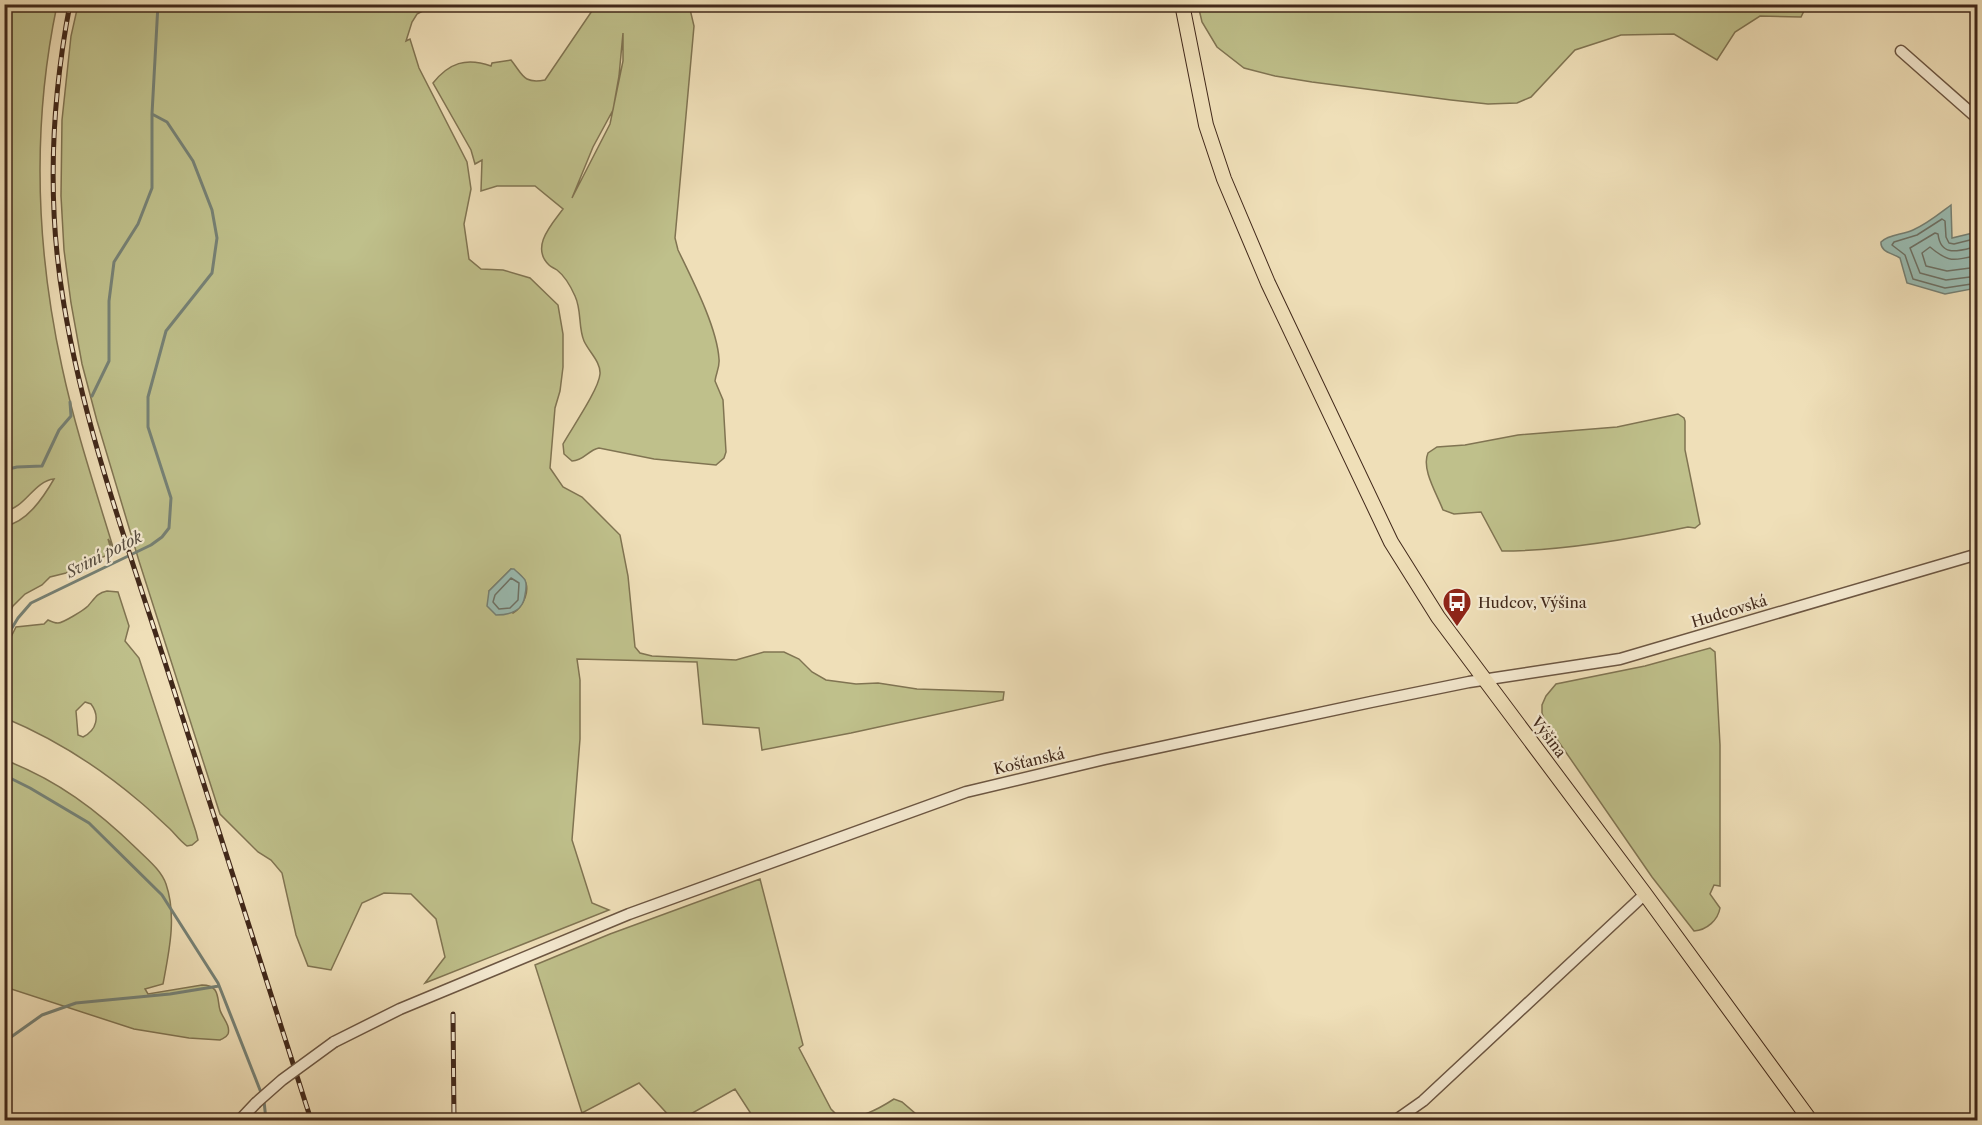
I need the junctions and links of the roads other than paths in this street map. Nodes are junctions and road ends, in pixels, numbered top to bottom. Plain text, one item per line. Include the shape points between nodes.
1 (1182, 4) edge
2 (1901, 51) dead end
3 (1977, 119) edge
4 (1977, 554) edge
5 (1486, 680) junction
6 (1645, 894) junction
7 (240, 1120) edge
8 (1396, 1120) edge
9 (1810, 1120) edge

1 - 5 main road, Výšina via 1206,125 1268,283 1383,526 1426,600
2 - 3 street
4 - 5 street, Hudcovská via 1636,655
5 - 6 main road, Výšina
5 - 7 street, Košťanská, bridge via 982,787 927,805 596,928 392,1012 334,1042 282,1080
6 - 8 street via 1424,1101
6 - 9 main road, Výšina

